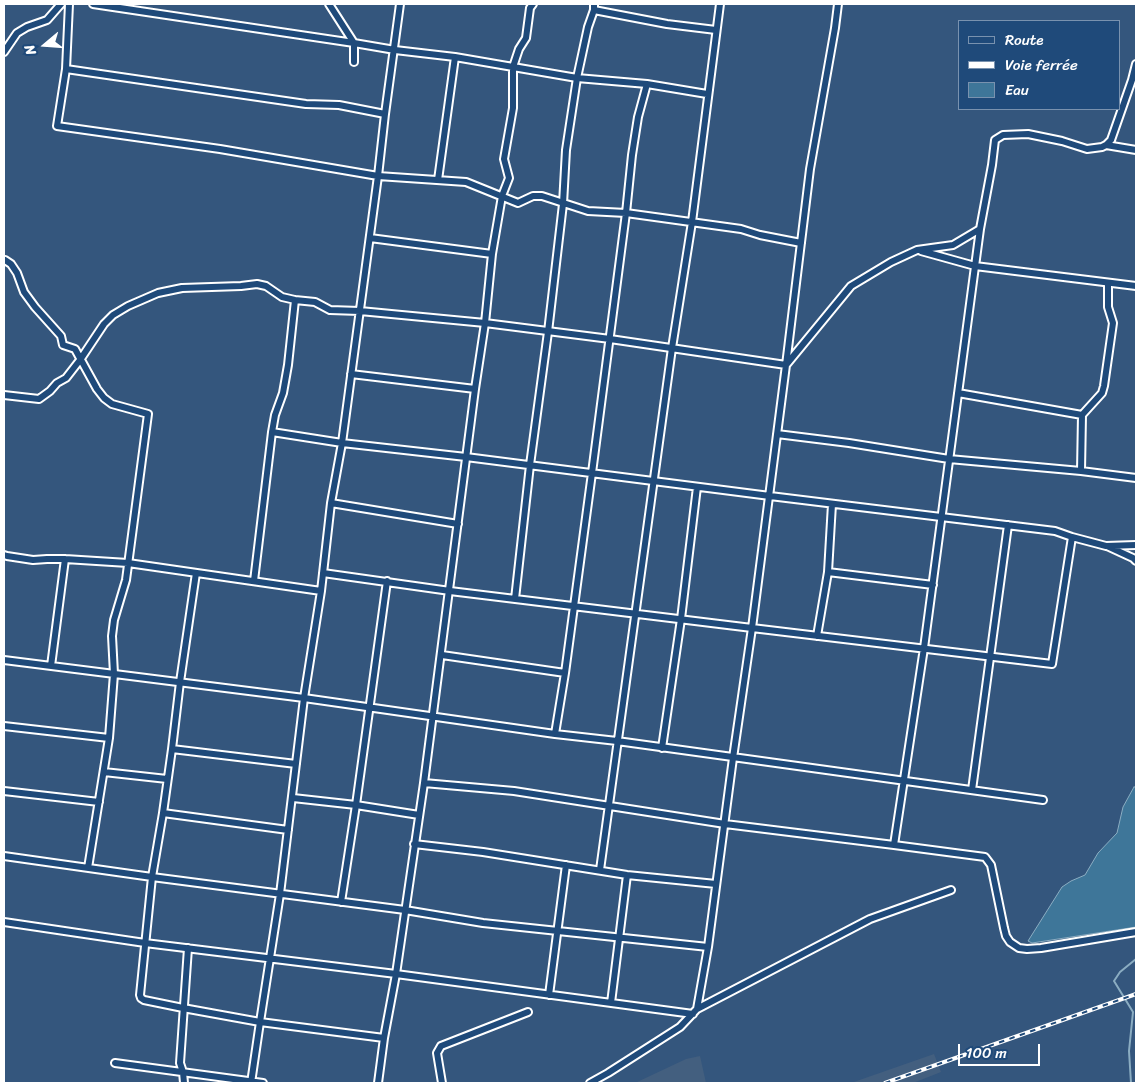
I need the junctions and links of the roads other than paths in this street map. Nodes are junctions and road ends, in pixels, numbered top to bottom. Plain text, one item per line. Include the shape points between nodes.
1 (61, 4) edge
2 (69, 4) edge
3 (93, 4) edge
4 (329, 4) edge
5 (400, 4) edge
6 (533, 4) edge
7 (720, 4) edge
8 (838, 4) edge
9 (594, 7) edge
10 (716, 30) junction
11 (354, 43) junction
12 (394, 50) junction
13 (4, 52) edge
14 (455, 57) junction
15 (354, 62) dead end
16 (1136, 64) edge
17 (513, 67) junction
18 (66, 69) junction
19 (577, 78) junction
20 (648, 84) junction
21 (707, 94) junction
22 (385, 114) junction
23 (1106, 145) junction
24 (1136, 150) edge
25 (378, 176) junction
26 (438, 180) junction
27 (502, 196) junction
28 (563, 204) junction
29 (626, 212) junction
30 (692, 222) junction
31 (980, 229) junction
32 (370, 238) junction
33 (801, 243) junction
34 (918, 250) junction
35 (492, 254) junction
36 (5, 260) edge
37 (975, 266) junction
38 (1108, 283) junction
39 (1136, 286) edge
40 (295, 300) junction
41 (360, 311) junction
42 (485, 323) junction
43 (548, 332) junction
44 (610, 339) junction
45 (672, 348) junction
46 (80, 360) junction
47 (786, 365) junction
48 (351, 374) junction
49 (475, 389) junction
50 (958, 393) junction
51 (4, 395) edge
52 (1082, 414) junction
53 (272, 432) junction
54 (777, 434) junction
55 (342, 443) junction
56 (466, 457) junction
57 (950, 459) junction
58 (530, 465) junction
59 (1081, 471) junction
60 (592, 473) junction
61 (1136, 478) edge
62 (653, 481) junction
63 (697, 487) junction
64 (770, 496) junction
65 (331, 503) junction
66 (832, 504) junction
67 (942, 517) junction
68 (458, 524) junction
69 (1008, 525) junction
70 (1072, 537) junction
71 (1136, 545) edge
72 (1106, 546) junction
73 (4, 555) edge
74 (65, 559) junction
75 (1136, 561) edge
76 (128, 563) junction
77 (828, 572) junction
78 (196, 573) junction
79 (323, 573) junction
80 (254, 581) junction
81 (386, 581) junction
82 (933, 585) junction
83 (321, 590) junction
84 (450, 591) junction
85 (515, 599) junction
86 (573, 606) junction
87 (635, 614) junction
88 (681, 620) junction
89 (752, 628) junction
90 (817, 636) junction
91 (924, 648) junction
92 (442, 655) junction
93 (991, 657) junction
94 (4, 660) edge
95 (51, 666) junction
96 (565, 673) junction
97 (114, 674) junction
98 (180, 682) junction
99 (304, 698) junction
100 (369, 708) junction
101 (432, 717) junction
102 (4, 726) edge
103 (555, 734) junction
104 (109, 738) junction
105 (617, 741) junction
106 (662, 748) junction
107 (172, 749) junction
108 (733, 758) junction
109 (296, 764) junction
110 (104, 772) junction
111 (167, 779) junction
112 (904, 780) junction
113 (424, 783) junction
114 (972, 790) junction
115 (4, 791) edge
116 (293, 798) junction
117 (1043, 800) dead end
118 (99, 802) junction
119 (356, 804) junction
120 (609, 807) junction
121 (163, 813) junction
122 (419, 815) junction
123 (725, 824) junction
124 (288, 830) junction
125 (414, 844) junction
126 (894, 845) junction
127 (4, 856) edge
128 (566, 865) junction
129 (88, 868) junction
130 (600, 870) junction
131 (627, 875) junction
132 (152, 877) junction
133 (716, 884) junction
134 (951, 890) dead end
135 (280, 894) junction
136 (341, 902) junction
137 (405, 910) junction
138 (4, 922) edge
139 (557, 931) junction
140 (1136, 932) edge
141 (619, 938) junction
142 (145, 943) junction
143 (188, 948) junction
144 (708, 948) junction
145 (270, 958) junction
146 (396, 974) junction
147 (549, 994) junction
148 (612, 1003) junction
149 (183, 1008) junction
150 (528, 1012) dead end
151 (695, 1012) junction
152 (260, 1022) junction
153 (384, 1038) junction
154 (115, 1063) dead end
155 (183, 1072) junction
156 (251, 1082) edge
157 (184, 1083) edge
158 (263, 1083) edge
159 (378, 1083) edge
160 (442, 1083) edge
161 (590, 1083) edge

1 - 13 street via 47,20 17,33
2 - 18 street
3 - 11 street
4 - 11 street
5 - 12 street
6 - 17 street via 526,38
7 - 10 street
8 - 33 street
9 - 10 street via 667,24
9 - 19 street
10 - 21 street
11 - 12 street
11 - 15 street
12 - 14 street
12 - 22 street
14 - 17 street
14 - 26 street
16 - 23 street via 1111,140
17 - 19 street
17 - 27 street via 513,108 504,159 509,178
18 - 22 street
18 - 25 street via 57,126
19 - 20 street
19 - 28 street via 566,150
20 - 21 street
20 - 29 street via 638,117
21 - 30 street
22 - 25 street
23 - 24 street
23 - 31 street via 1087,149 1028,134 1002,135 995,140
25 - 26 street
25 - 32 street
26 - 27 street via 466,182
27 - 28 street via 518,203 533,196 542,196
27 - 35 street
28 - 29 street via 588,211
28 - 43 street
29 - 30 street
29 - 44 street
30 - 33 street
30 - 45 street
31 - 34 street via 953,245
31 - 37 street
32 - 35 street
32 - 41 street
33 - 47 street
34 - 37 street
34 - 47 street via 851,286
35 - 42 street
36 - 46 street via 17,272 24,292 60,336 63,345 75,349
37 - 38 street
37 - 50 street
38 - 39 street
38 - 52 street via 1108,307 1113,323 1104,386 1102,393
40 - 41 street via 315,302 330,310
40 - 46 street via 257,284 182,288 158,293 114,316 99,330
40 - 53 street via 288,365
41 - 42 street
41 - 48 street
42 - 43 street
42 - 49 street
43 - 44 street
43 - 58 street
44 - 45 street
44 - 60 street
45 - 47 street
45 - 62 street
46 - 51 street via 66,378 39,399
46 - 76 street via 104,398 112,404 148,414
47 - 54 street
48 - 49 street
48 - 55 street
49 - 56 street
50 - 52 street
50 - 57 street
52 - 59 street
53 - 55 street
53 - 80 street
54 - 57 street
54 - 64 street
55 - 56 street
55 - 65 street
56 - 58 street
56 - 68 street
57 - 59 street
57 - 67 street
58 - 60 street
58 - 85 street
59 - 61 street
60 - 62 street
60 - 86 street
62 - 63 street
62 - 87 street
63 - 64 street
63 - 88 street
64 - 66 street
64 - 89 street
65 - 68 street
65 - 79 street
66 - 67 street
66 - 77 street
67 - 69 street
67 - 82 street
68 - 84 street
69 - 70 street via 1055,531
69 - 93 street
70 - 72 street
70 - 93 street via 1052,664
71 - 72 street
72 - 75 street
73 - 74 street via 33,560
74 - 76 street
74 - 95 street
76 - 78 street
76 - 97 street via 114,620
77 - 82 street
77 - 90 street
78 - 80 street
78 - 98 street
79 - 81 street
79 - 83 street
80 - 83 street
81 - 84 street
81 - 100 street
82 - 91 street
83 - 99 street
84 - 85 street
84 - 92 street
85 - 86 street
86 - 87 street
86 - 96 street
87 - 88 street
87 - 105 street
88 - 89 street
88 - 106 street
89 - 90 street
89 - 108 street
90 - 91 street
91 - 93 street
91 - 112 street
92 - 96 street
92 - 101 street
93 - 114 street
94 - 95 street
95 - 97 street
96 - 103 street
97 - 98 street
97 - 104 street
98 - 99 street
98 - 107 street
99 - 100 street
99 - 109 street
100 - 101 street
100 - 119 street
101 - 103 street
101 - 113 street
102 - 104 street
103 - 105 street
104 - 110 street
105 - 106 street
105 - 120 street
106 - 108 street
107 - 109 street
107 - 111 street
108 - 112 street
108 - 123 street
109 - 116 street
110 - 111 street
110 - 118 street
111 - 121 street
112 - 114 street
112 - 126 street
113 - 120 street via 514,791
113 - 122 street
114 - 117 street
115 - 118 street
116 - 119 street
116 - 124 street
118 - 129 street
119 - 122 street
119 - 136 street
120 - 123 street
120 - 130 street
121 - 124 street
121 - 132 street
122 - 125 street
123 - 126 street
123 - 133 street
124 - 135 street
125 - 128 street
125 - 137 street
126 - 140 street via 985,857 991,865 1006,936 1019,948 1041,948
127 - 129 street
128 - 130 street
128 - 139 street
129 - 132 street
130 - 131 street
131 - 133 street
131 - 141 street
132 - 135 street
132 - 142 street
133 - 144 street
134 - 151 street via 870,919
135 - 136 street
135 - 145 street
136 - 137 street
137 - 139 street
137 - 146 street
138 - 142 street
139 - 141 street
139 - 147 street
141 - 144 street
141 - 148 street
142 - 143 street
142 - 149 street via 141,998
143 - 145 street
143 - 149 street
144 - 151 street
145 - 146 street
145 - 152 street
146 - 147 street
146 - 153 street
147 - 148 street
148 - 151 street
149 - 152 street
149 - 155 street via 180,1063
150 - 160 street via 441,1046 437,1053
151 - 161 street via 680,1027
152 - 153 street
152 - 156 street
153 - 159 street
154 - 155 street
155 - 156 street
155 - 157 street
156 - 158 street

